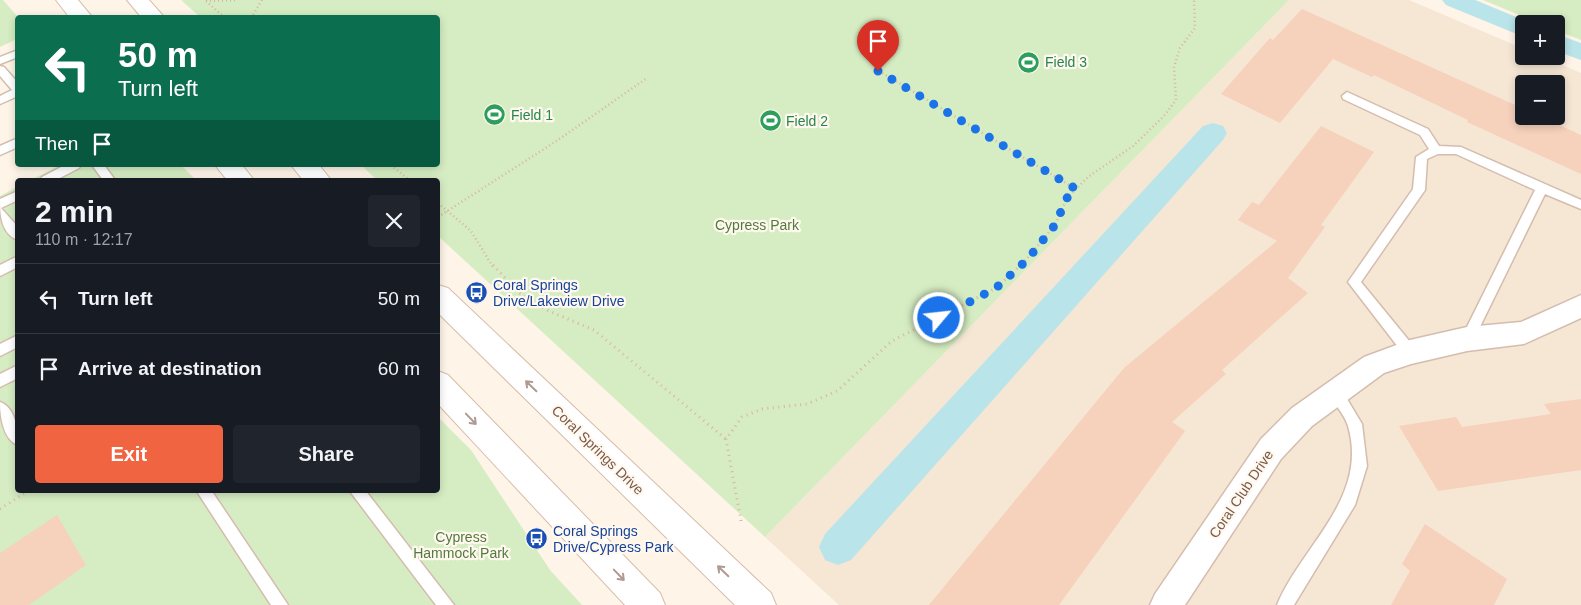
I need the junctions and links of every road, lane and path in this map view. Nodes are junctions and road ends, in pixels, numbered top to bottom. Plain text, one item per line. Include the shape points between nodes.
1 (66, 0) edge
2 (137, 0) edge
3 (205, 0) edge
4 (237, 0) edge
5 (262, 0) edge
6 (1194, 0) edge
7 (80, 15) edge
8 (152, 15) edge
9 (222, 15) edge
10 (253, 15) edge
11 (15, 54) edge
12 (0, 61) edge
13 (0, 69) edge
14 (878, 71) dead end
15 (647, 78) dead end
16 (15, 86) edge
17 (15, 92) edge
18 (1347, 96) dead end
19 (0, 100) edge
20 (15, 144) edge
21 (1436, 150) junction
22 (0, 151) edge
23 (71, 167) edge
24 (99, 167) edge
25 (229, 167) edge
26 (306, 167) edge
27 (393, 167) edge
28 (50, 178) edge
29 (108, 178) edge
30 (240, 178) edge
31 (317, 178) edge
32 (407, 178) edge
33 (1542, 188) junction
34 (1076, 189) junction
35 (15, 196) edge
36 (0, 204) edge
37 (440, 205) edge
38 (1581, 205) edge
39 (447, 211) junction
40 (0, 212) edge
41 (440, 216) edge
42 (15, 232) edge
43 (15, 264) edge
44 (0, 271) edge
45 (440, 298) edge
46 (1581, 306) edge
47 (1467, 339) junction
48 (15, 342) edge
49 (0, 350) edge
50 (1410, 352) junction
51 (15, 373) edge
52 (0, 381) edge
53 (440, 386) edge
54 (1336, 393) junction
55 (0, 408) edge
56 (15, 433) edge
57 (726, 439) junction
58 (24, 493) edge
59 (205, 493) edge
60 (358, 493) edge
61 (0, 509) edge
62 (741, 522) dead end
63 (280, 605) edge
64 (446, 605) edge
65 (648, 605) edge
66 (759, 605) edge
67 (1166, 605) edge
68 (1285, 605) edge

1 - 7 main road
2 - 8 main road
3 - 4 path
3 - 9 path
5 - 10 path
6 - 34 path via 1195,28 1180,48 1174,67 1176,100 1133,146
11 - 12 lane
13 - 16 lane
14 - 34 path
15 - 39 path
17 - 19 lane
18 - 21 lane via 1424,132
20 - 22 lane
21 - 33 lane via 1457,150
21 - 50 lane via 1422,157 1419,190 1354,282
23 - 28 lane
24 - 29 lane
25 - 30 main road
26 - 31 main road
27 - 32 path
33 - 38 lane
33 - 47 lane
34 - 57 path via 1067,198 1055,225 1033,253 996,288 892,341 837,391 807,404 762,409 742,417
35 - 36 lane
37 - 39 path
39 - 41 path
39 - 57 path via 470,231 494,269 521,295 549,312 594,330
40 - 42 lane
43 - 44 lane
66 -> 45 main road, Coral Springs Drive
46 - 47 street, Coral Club Drive via 1524,333
47 - 50 street, Coral Club Drive
48 - 49 lane
50 - 54 street, Coral Club Drive via 1374,365
51 - 52 lane
53 -> 65 main road
54 - 67 street, Coral Club Drive via 1302,417 1271,449
54 - 68 lane via 1355,424 1360,466 1350,500
55 - 56 lane
57 - 62 path
58 - 61 path
59 - 63 lane
60 - 64 lane

